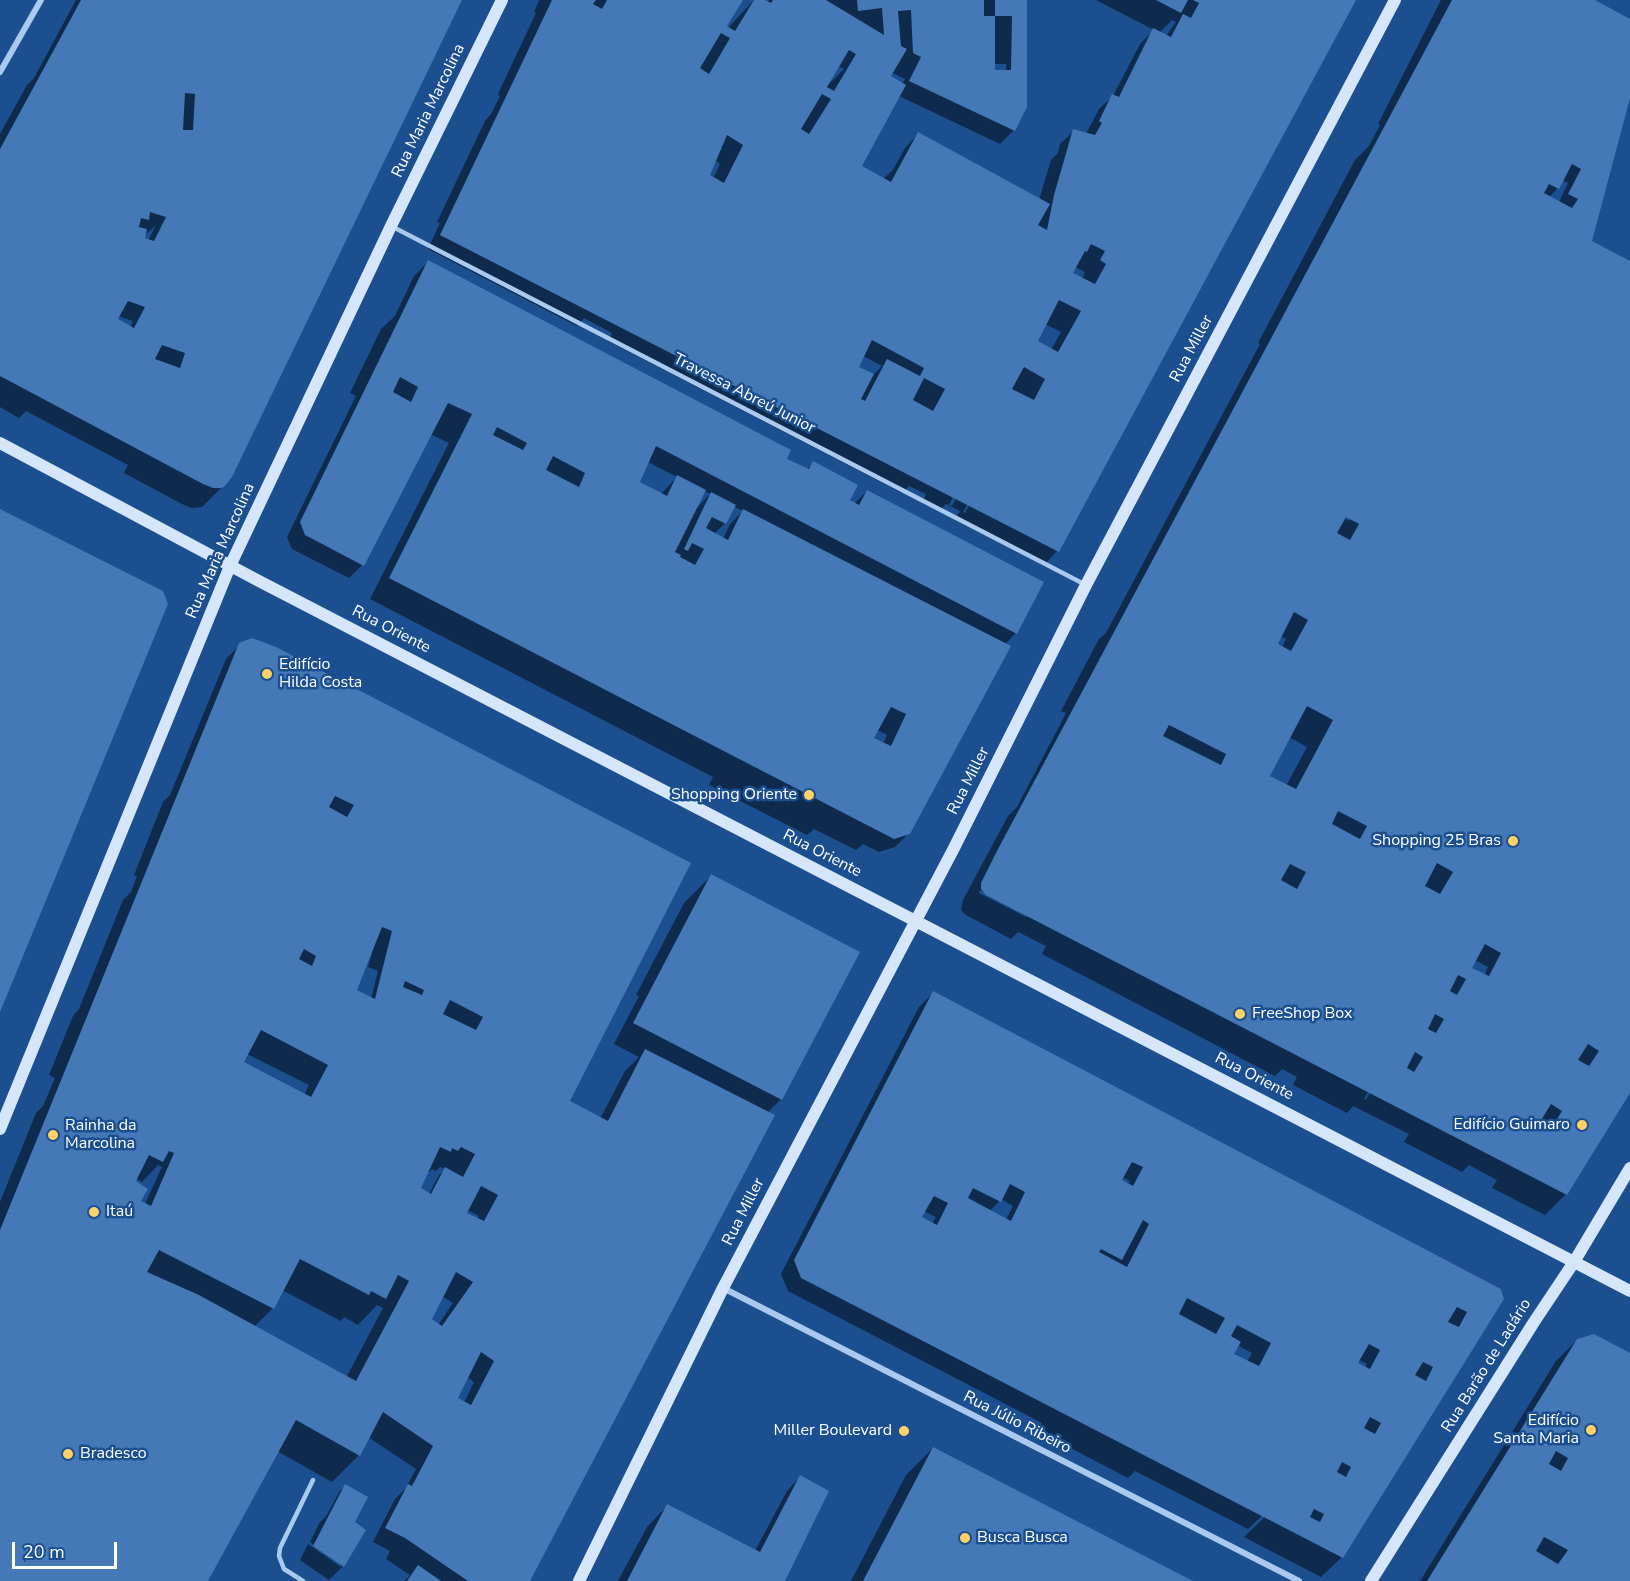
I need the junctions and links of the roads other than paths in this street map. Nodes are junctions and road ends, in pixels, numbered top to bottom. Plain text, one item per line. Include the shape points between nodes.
1 (41, 0) edge
2 (502, 0) edge
3 (1395, 0) edge
4 (0, 72) edge
5 (391, 226) junction
6 (0, 443) edge
7 (230, 566) junction
8 (1086, 585) junction
9 (915, 921) junction
10 (0, 1129) edge
11 (1630, 1168) edge
12 (1574, 1262) junction
13 (723, 1288) junction
14 (1630, 1291) edge
15 (313, 1480) dead end
16 (303, 1581) edge
17 (579, 1581) edge
18 (1299, 1581) edge
19 (1371, 1581) edge

1 - 4 street
2 - 5 main road, Rua Maria Marcolina
3 - 8 main road, Rua Miller
5 - 7 main road, Rua Maria Marcolina
5 - 8 lane, Travessa Abreú Junior
6 - 7 main road, Rua Oriente
7 - 9 main road, Rua Oriente
7 - 10 main road, Rua Maria Marcolina
8 - 9 main road, Rua Miller
9 - 12 main road, Rua Oriente
9 - 13 main road, Rua Miller
11 - 12 main road, Rua Barão de Ladário
12 - 14 main road, Rua Oriente
12 - 19 main road, Rua Barão de Ladário
13 - 17 main road, Rua Miller
13 - 18 street, Rua Júlio Ribeiro
15 - 16 lane via 279,1556 284,1569

